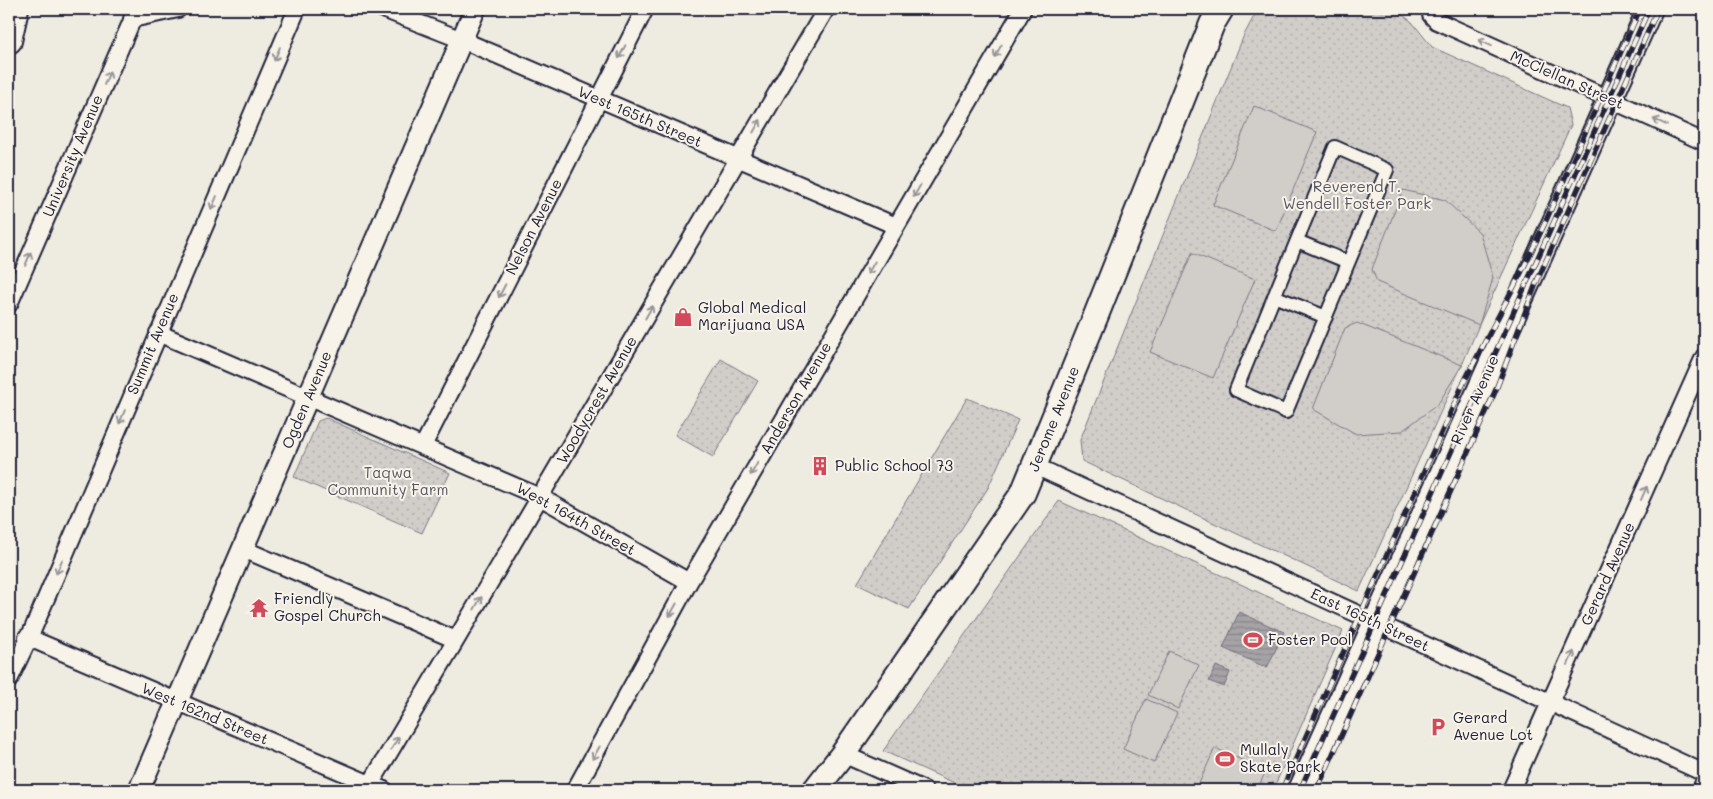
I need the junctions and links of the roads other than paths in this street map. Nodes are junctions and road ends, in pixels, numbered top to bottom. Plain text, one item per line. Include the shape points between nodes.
1 (16, 9) edge
2 (178, 9) edge
3 (296, 9) edge
4 (383, 9) edge
5 (475, 9) edge
6 (645, 9) edge
7 (826, 9) edge
8 (1023, 9) edge
9 (1221, 9) edge
10 (1650, 9) edge
11 (1431, 12) edge
12 (134, 14) edge
13 (462, 40) junction
14 (9, 41) edge
15 (598, 99) junction
16 (1609, 99) junction
17 (1704, 142) edge
18 (738, 159) junction
19 (896, 226) junction
20 (1297, 241) junction
21 (1348, 262) junction
22 (1274, 296) junction
23 (9, 304) edge
24 (1326, 317) junction
25 (158, 334) junction
26 (1704, 357) edge
27 (308, 398) junction
28 (424, 446) junction
29 (1035, 466) junction
30 (540, 497) junction
31 (243, 549) junction
32 (688, 582) junction
33 (1376, 623) junction
34 (27, 637) junction
35 (456, 640) junction
36 (9, 680) edge
37 (177, 702) junction
38 (1551, 702) junction
39 (843, 754) junction
40 (1704, 773) edge
41 (1704, 782) edge
42 (374, 788) edge
43 (139, 790) edge
44 (575, 790) edge
45 (815, 790) edge
46 (924, 790) edge
47 (1300, 790) edge
48 (1511, 790) edge
49 (1701, 790) edge

1 - 14 main road
2 - 12 street
3 -> 25 street, Summit Avenue
4 - 13 street, West 165th Street
5 - 13 street, Ogden Avenue
6 -> 15 street, Nelson Avenue
18 -> 7 street, Woodycrest Avenue
8 -> 19 street, Anderson Avenue
9 - 29 main road, Jerome Avenue via 1212,24
10 - 16 main road, River Avenue
16 -> 11 street, McClellan Street via 1437,21
23 -> 12 street, University Avenue
13 - 15 street, West 165th Street
13 - 27 street, Ogden Avenue
15 - 18 street, West 165th Street
15 -> 28 street, Nelson Avenue
17 -> 16 street, McClellan Street
16 - 33 main road, River Avenue
18 - 19 street, West 165th Street
30 -> 18 street, Woodycrest Avenue
19 -> 32 street, Anderson Avenue
20 - 21 street
20 - 21 street via 1335,147 1387,170
20 - 22 street
21 - 24 street
22 - 24 street
22 - 24 street via 1236,390 1286,412
25 - 27 street, West 164th Street
25 -> 34 street, Summit Avenue
38 -> 26 street, Gerard Avenue
27 - 28 street, West 164th Street
27 - 31 street, Ogden Avenue
28 - 30 street, West 164th Street
29 - 33 street, East 165th Street
29 - 39 main road, Jerome Avenue via 1023,493
30 - 32 street, West 164th Street
35 -> 30 street, Woodycrest Avenue
31 - 35 street
31 - 37 street, Ogden Avenue
32 -> 44 street, Anderson Avenue
33 - 38 street, East 165th Street
33 - 47 main road, River Avenue
34 - 36 street, Summit Avenue
34 - 37 street, West 162nd Street
42 -> 35 street, Woodycrest Avenue
37 - 42 street, West 162nd Street
37 - 43 street, Ogden Avenue
38 - 40 street, East 165th Street
38 - 48 street, Gerard Avenue
39 - 45 main road, Jerome Avenue
39 - 46 street
41 - 49 street

